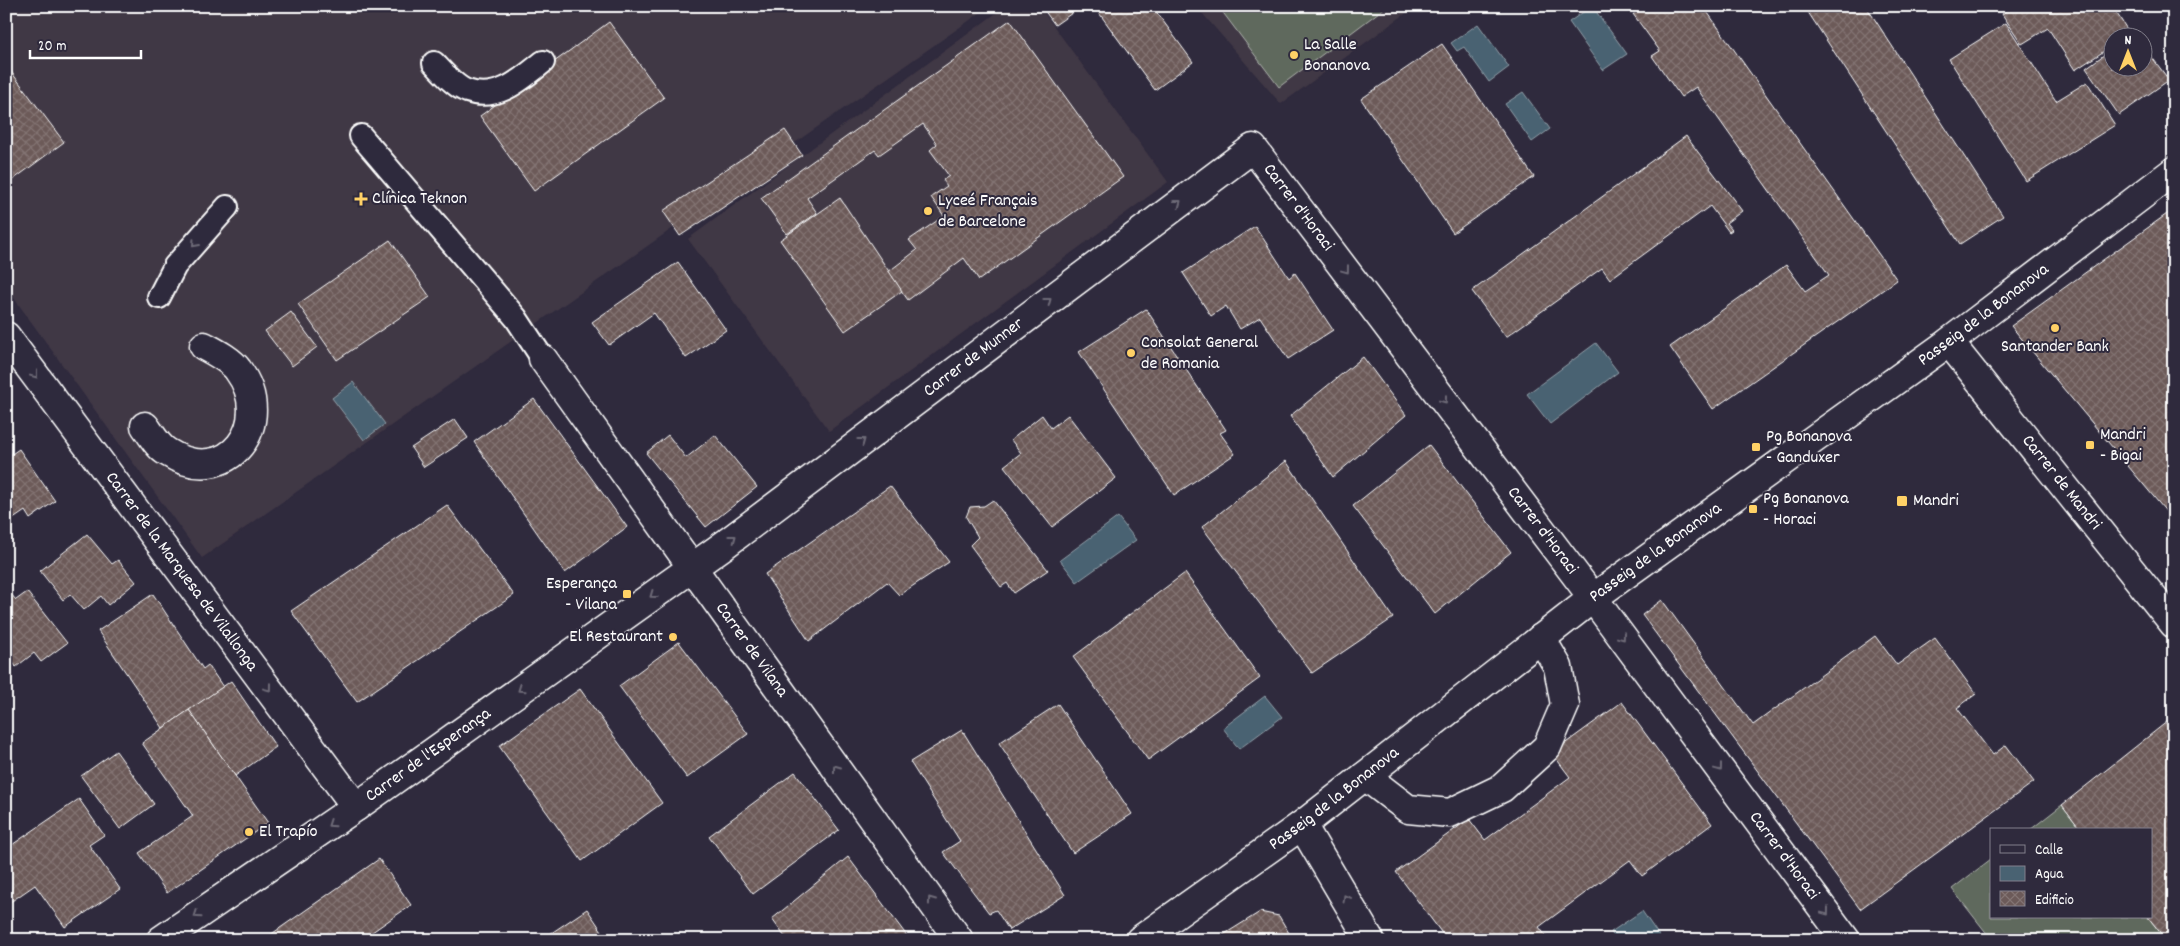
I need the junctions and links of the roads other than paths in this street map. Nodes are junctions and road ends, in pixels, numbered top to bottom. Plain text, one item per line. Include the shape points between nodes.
1 (543, 62) dead end
2 (434, 63) dead end
3 (361, 136) dead end
4 (1253, 148) joint
5 (2174, 171) edge
6 (227, 207) dead end
7 (159, 297) dead end
8 (6, 336) edge
9 (1949, 342) junction
10 (204, 346) dead end
11 (543, 359) joint
12 (145, 426) dead end
13 (693, 567) junction
14 (1593, 598) junction
15 (2174, 624) edge
16 (1541, 638) junction
17 (1365, 776) junction
18 (356, 807) junction
19 (1302, 825) junction
20 (161, 940) edge
21 (959, 940) edge
22 (1140, 940) edge
23 (1370, 940) edge
24 (1846, 940) edge

1 - 2 lane via 502,91 483,93 466,91
3 - 11 lane via 516,318
13 -> 4 street, Carrer de Munner
4 -> 14 street, Carrer d'Horaci
5 - 9 street, Passeig de la Bonanova
6 -> 7 lane via 175,266
8 -> 18 street, Carrer de la Marquesa de Vilallonga
9 - 14 street, Passeig de la Bonanova
9 - 15 street, Carrer de Mandri
10 - 12 street via 237,368 248,386 252,411 248,435 234,453 214,463 190,463 165,451
11 - 13 street, Carrer de Vilana
13 -> 18 street, Carrer de l'Esperança
21 -> 13 street, Carrer de Vilana
14 - 16 street, Passeig de la Bonanova
14 -> 24 street, Carrer d'Horaci
16 - 17 street, Passeig de la Bonanova
16 - 17 street via 1558,667 1565,705 1547,747 1502,788 1450,813 1408,809
17 - 19 street, Passeig de la Bonanova
18 -> 20 street, Carrer de l'Esperança
19 - 22 street, Passeig de la Bonanova
23 -> 19 street

